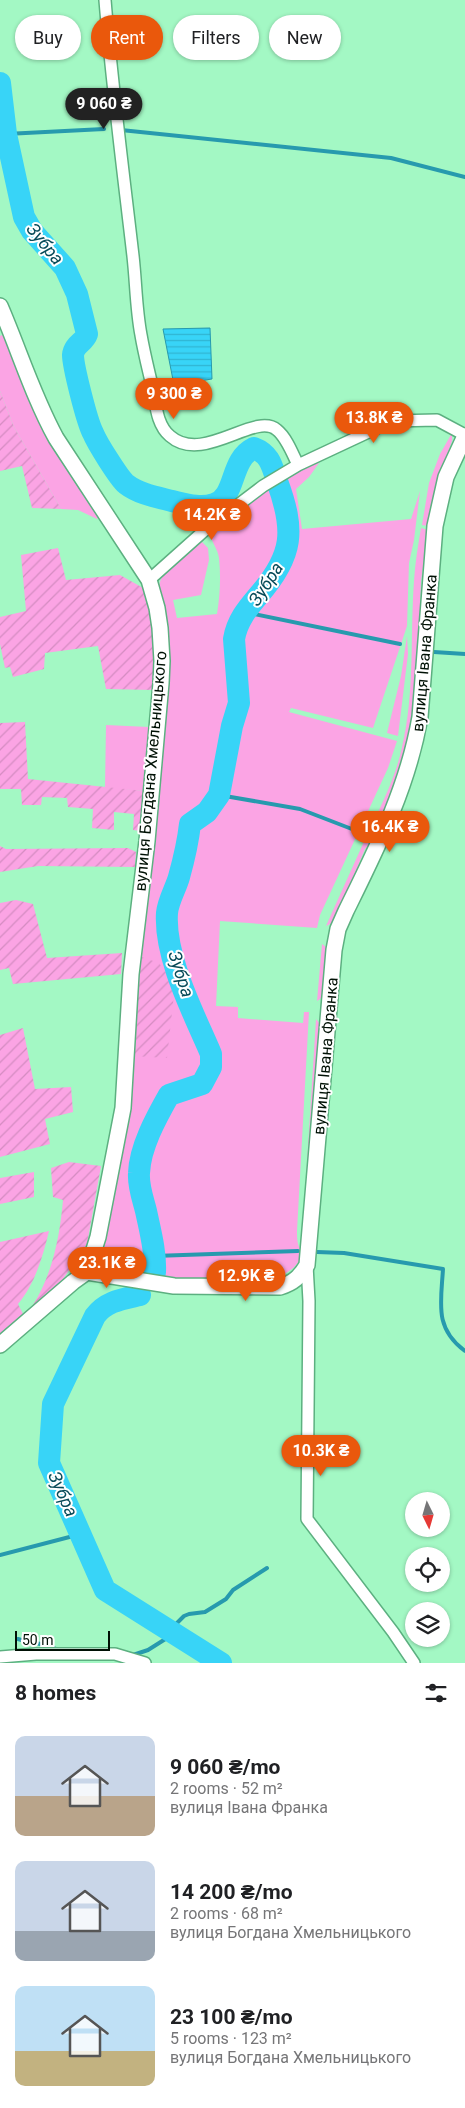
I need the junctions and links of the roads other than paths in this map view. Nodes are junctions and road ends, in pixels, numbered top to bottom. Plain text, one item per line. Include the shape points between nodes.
1 (105, 0) edge
2 (0, 306) edge
3 (465, 436) edge
4 (298, 466) junction
5 (148, 580) junction
6 (307, 1265) junction
7 (87, 1272) junction
8 (0, 1345) edge
9 (0, 1657) edge
10 (145, 1663) edge
11 (414, 1663) edge

1 - 4 street via 140,335 164,430 182,443 196,444 254,427 275,428 281,433
2 - 5 main road, вулиця Богдана Хмельницького via 44,417
3 - 4 street via 437,420 392,421
3 - 6 main road, вулиця Івана Франка via 446,477 436,526 420,717 410,764 400,796 337,936
4 - 5 street via 263,486 205,530
5 - 7 main road, вулиця Богдана Хмельницького via 160,628 161,683 131,974 123,1108 98,1238
6 - 7 main road via 302,1275 291,1284 280,1287 184,1286
6 - 11 street, вулиця Івана Франка via 307,1519
7 - 8 main road
9 - 10 street via 115,1654

